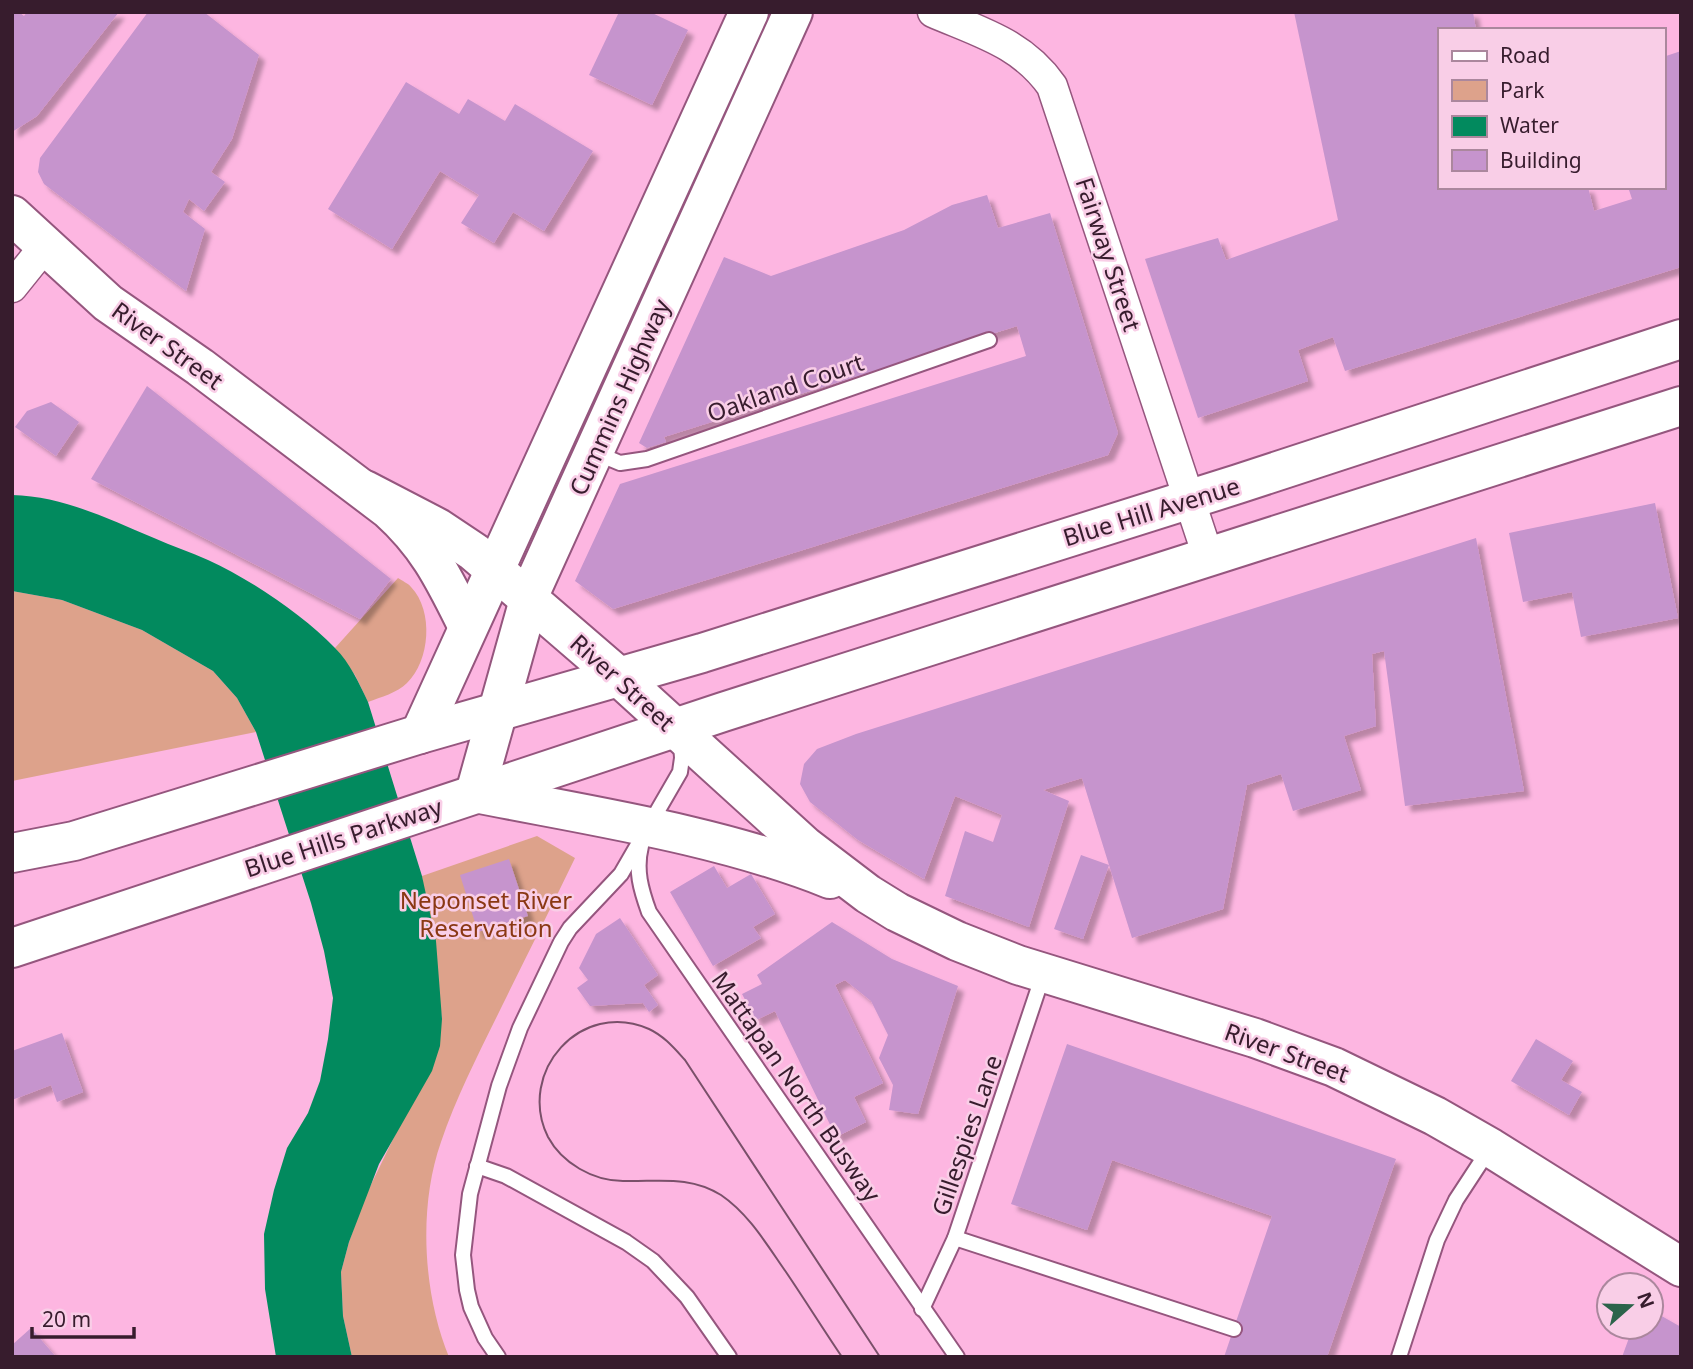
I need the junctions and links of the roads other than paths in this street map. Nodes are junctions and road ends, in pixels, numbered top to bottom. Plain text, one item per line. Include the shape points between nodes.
1 (749, 12) edge
2 (793, 12) edge
3 (933, 12) edge
4 (12, 215) edge
5 (45, 246) junction
6 (12, 286) edge
7 (1681, 339) edge
8 (989, 340) dead end
9 (1681, 406) edge
10 (1681, 425) edge
11 (1559, 445) junction
12 (594, 453) junction
13 (365, 490) junction
14 (1189, 499) junction
15 (1209, 559) junction
16 (495, 569) junction
17 (528, 598) junction
18 (468, 627) junction
19 (619, 677) junction
20 (497, 712) junction
21 (674, 728) junction
22 (420, 734) junction
23 (457, 799) junction
24 (648, 828) junction
25 (12, 853) edge
26 (868, 894) junction
27 (12, 948) edge
28 (1044, 972) junction
29 (1491, 1148) junction
30 (477, 1166) junction
31 (955, 1238) junction
32 (1681, 1267) edge
33 (922, 1308) junction
34 (1234, 1329) dead end
35 (498, 1357) edge
36 (729, 1357) edge
37 (957, 1357) edge
38 (1399, 1357) edge

1 - 16 main road, Cummins Highway
2 - 12 main road, Cummins Highway
3 - 14 street, Fairway Street via 1016,50 1030,59 1052,86
4 - 5 main road, River Street
5 - 6 street
5 - 13 main road, River Street via 108,303
7 - 14 main road, Blue Hill Avenue
8 - 12 lane, Oakland Court via 647,460 620,463
9 - 11 main road
10 - 11 main road
11 - 15 main road
12 - 17 main road, Cummins Highway
13 - 16 main road, River Street via 438,528
13 - 18 main road, River Street via 424,547
14 - 15 street, Fairway Street
14 - 19 main road, Blue Hill Avenue
15 - 21 main road
16 - 17 main road, River Street
16 - 18 main road, Cummins Highway
17 - 19 main road, River Street
17 - 20 main road, Cummins Highway
18 - 22 main road, Cummins Highway
19 - 20 main road
19 - 21 main road, River Street
20 - 22 main road
20 - 23 main road, Cummins Highway
21 - 23 main road, Blue Hills Parkway
21 - 24 lane via 681,744 680,772
21 - 26 main road, River Street via 805,846
22 - 25 main road via 74,841
23 - 24 main road, River Street
23 - 27 main road, Blue Hills Parkway
24 - 26 main road, River Street via 743,850
24 - 30 lane via 621,874 570,929 554,956 509,1058
24 - 33 lane, Mattapan North Busway via 638,867 649,912
26 - 28 main road, River Street via 957,941
28 - 29 main road, River Street via 1334,1067
28 - 31 lane, Gillespies Lane
29 - 32 main road, River Street
29 - 38 lane via 1446,1219
30 - 35 lane via 464,1235 464,1273 471,1307
30 - 36 lane via 506,1176 653,1261 692,1304
31 - 33 lane, Gillespies Lane
31 - 34 lane
33 - 37 lane, Mattapan North Busway

